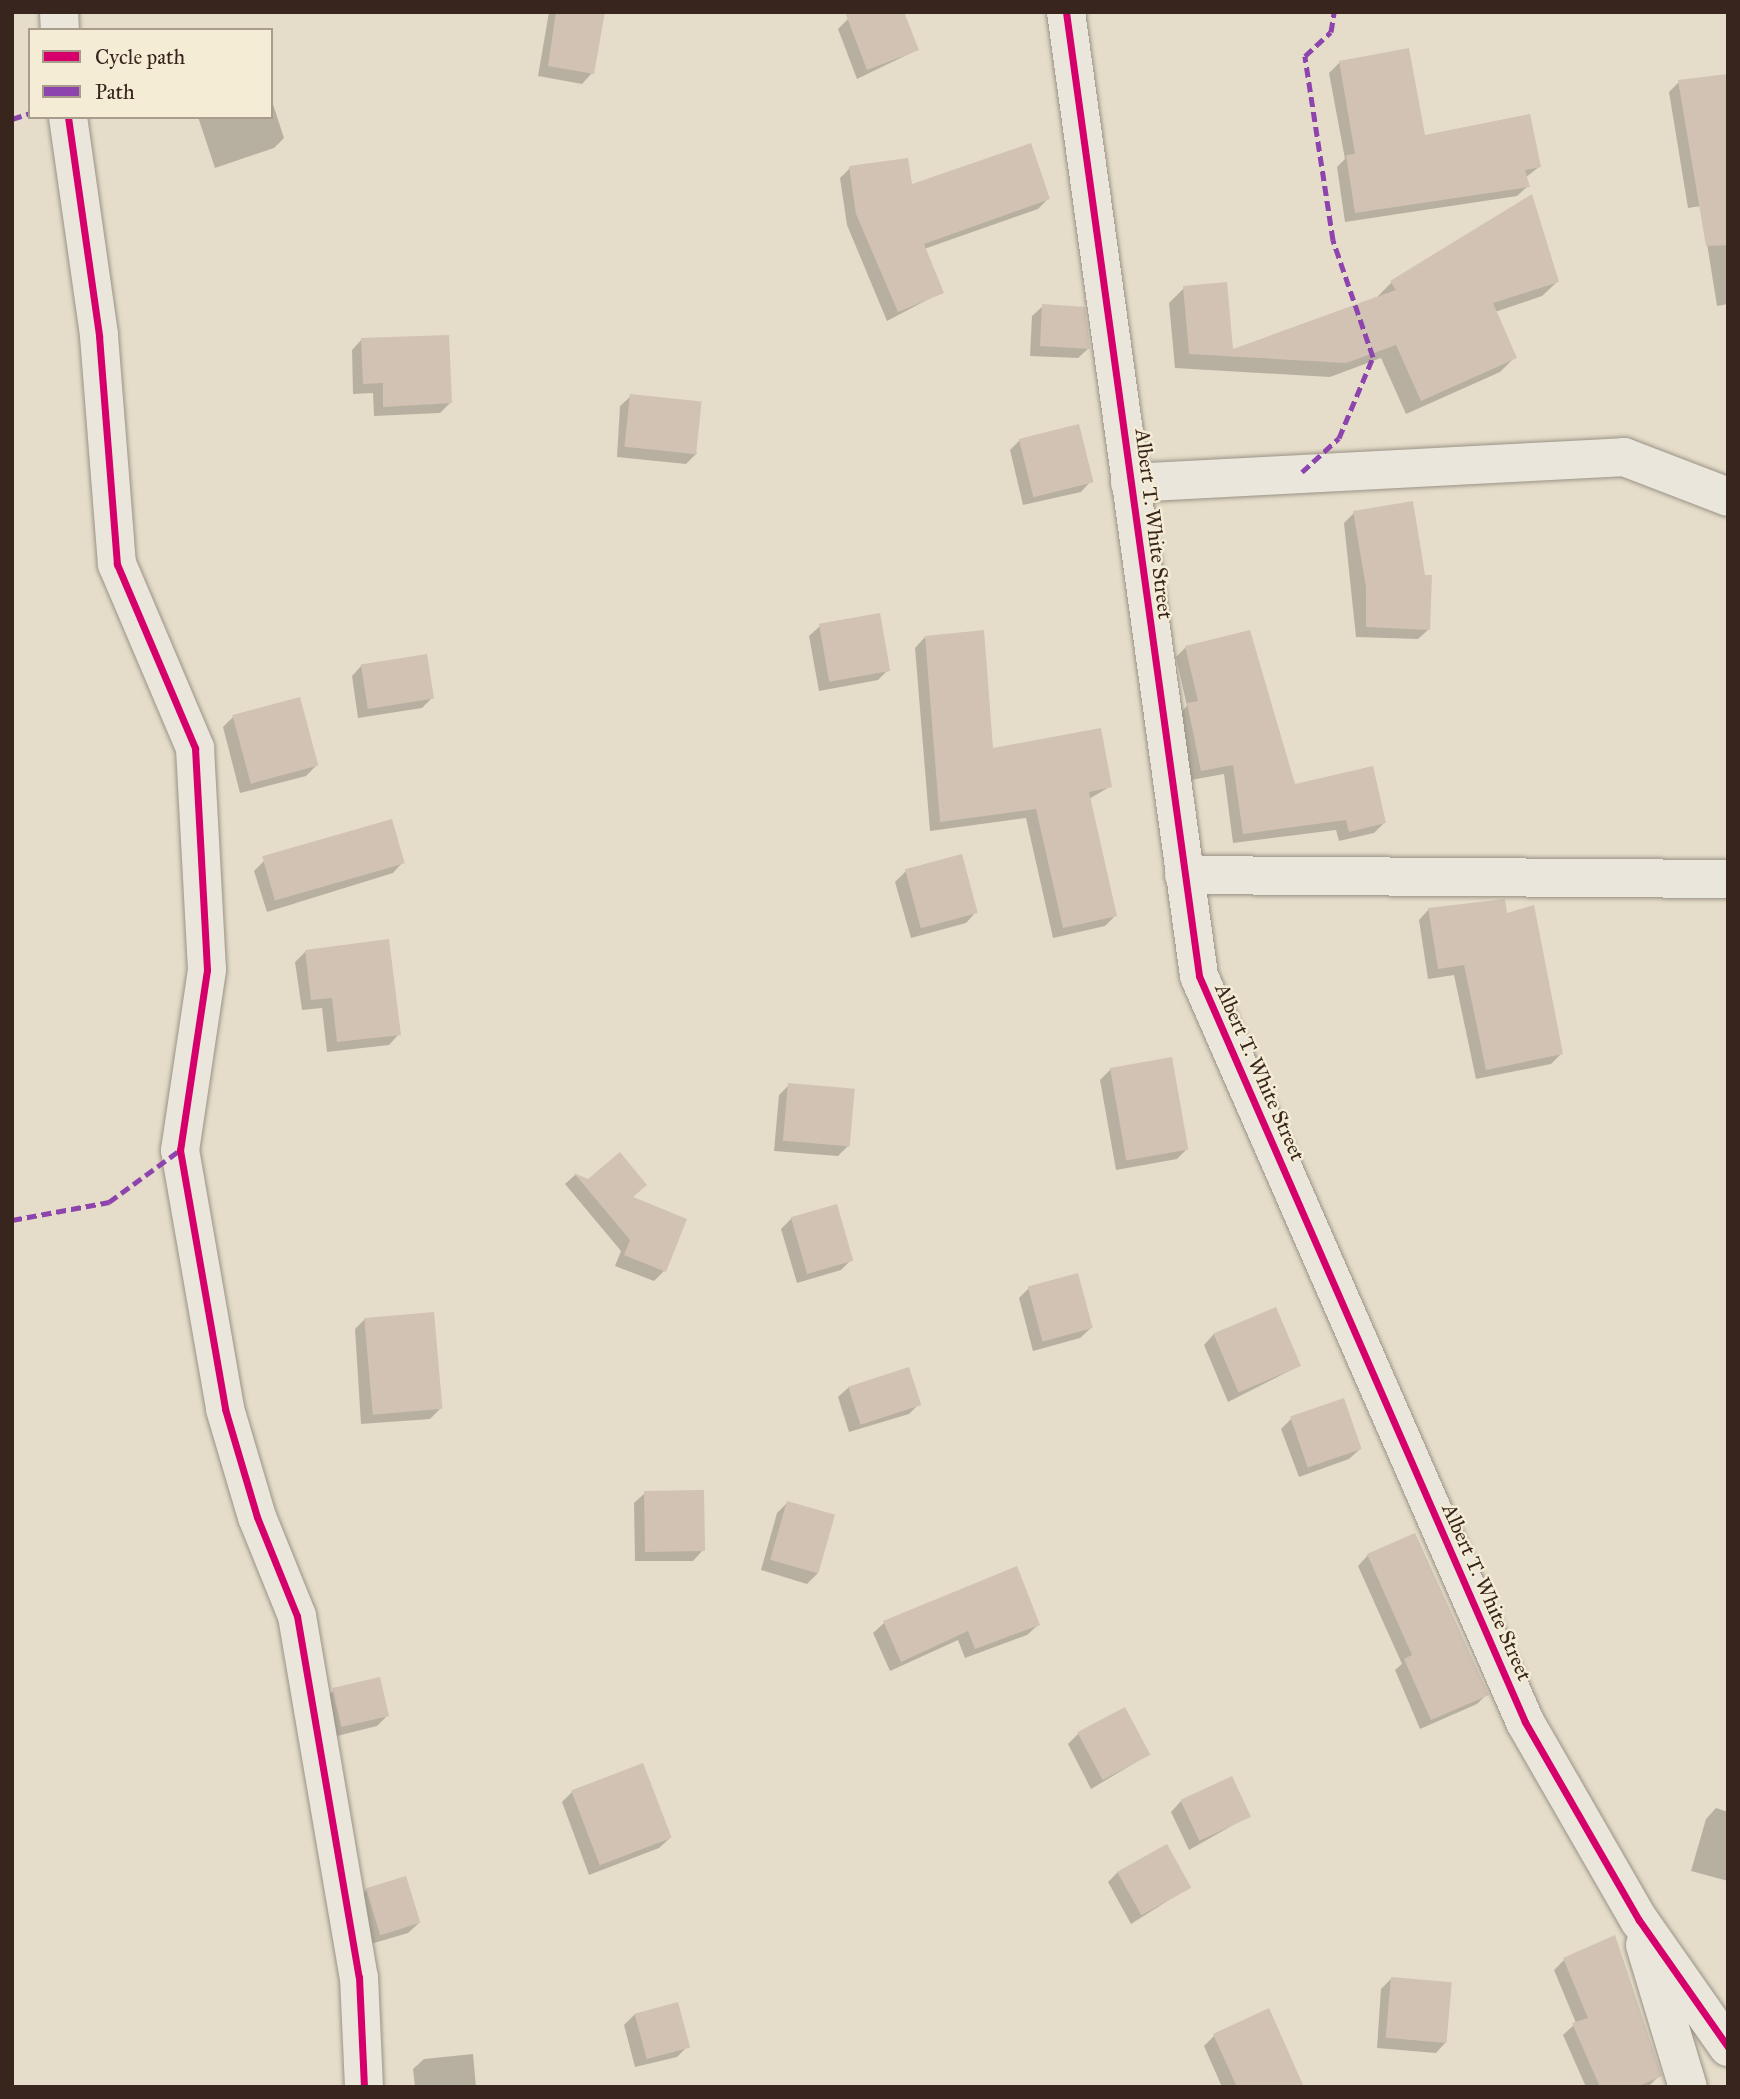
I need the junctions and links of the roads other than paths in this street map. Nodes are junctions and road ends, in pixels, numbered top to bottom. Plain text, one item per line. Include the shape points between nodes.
1 (1066, 12) edge
2 (68, 119) edge
3 (1130, 483) junction
4 (1728, 497) edge
5 (1184, 875) junction
6 (1728, 879) edge
7 (1639, 1920) junction
8 (1728, 2048) edge
9 (364, 2087) edge
10 (1688, 2087) edge

1 - 3 street, Albert T. White Street
2 - 9 street via 99,336 117,564 195,747 207,970 180,1150 225,1409 257,1517 297,1616 359,1977
3 - 4 street via 1624,457
3 - 5 street, Albert T. White Street
5 - 6 street
5 - 7 street, Albert T. White Street via 1199,976 1525,1723
7 - 8 street, Albert T. White Street
7 - 10 street

